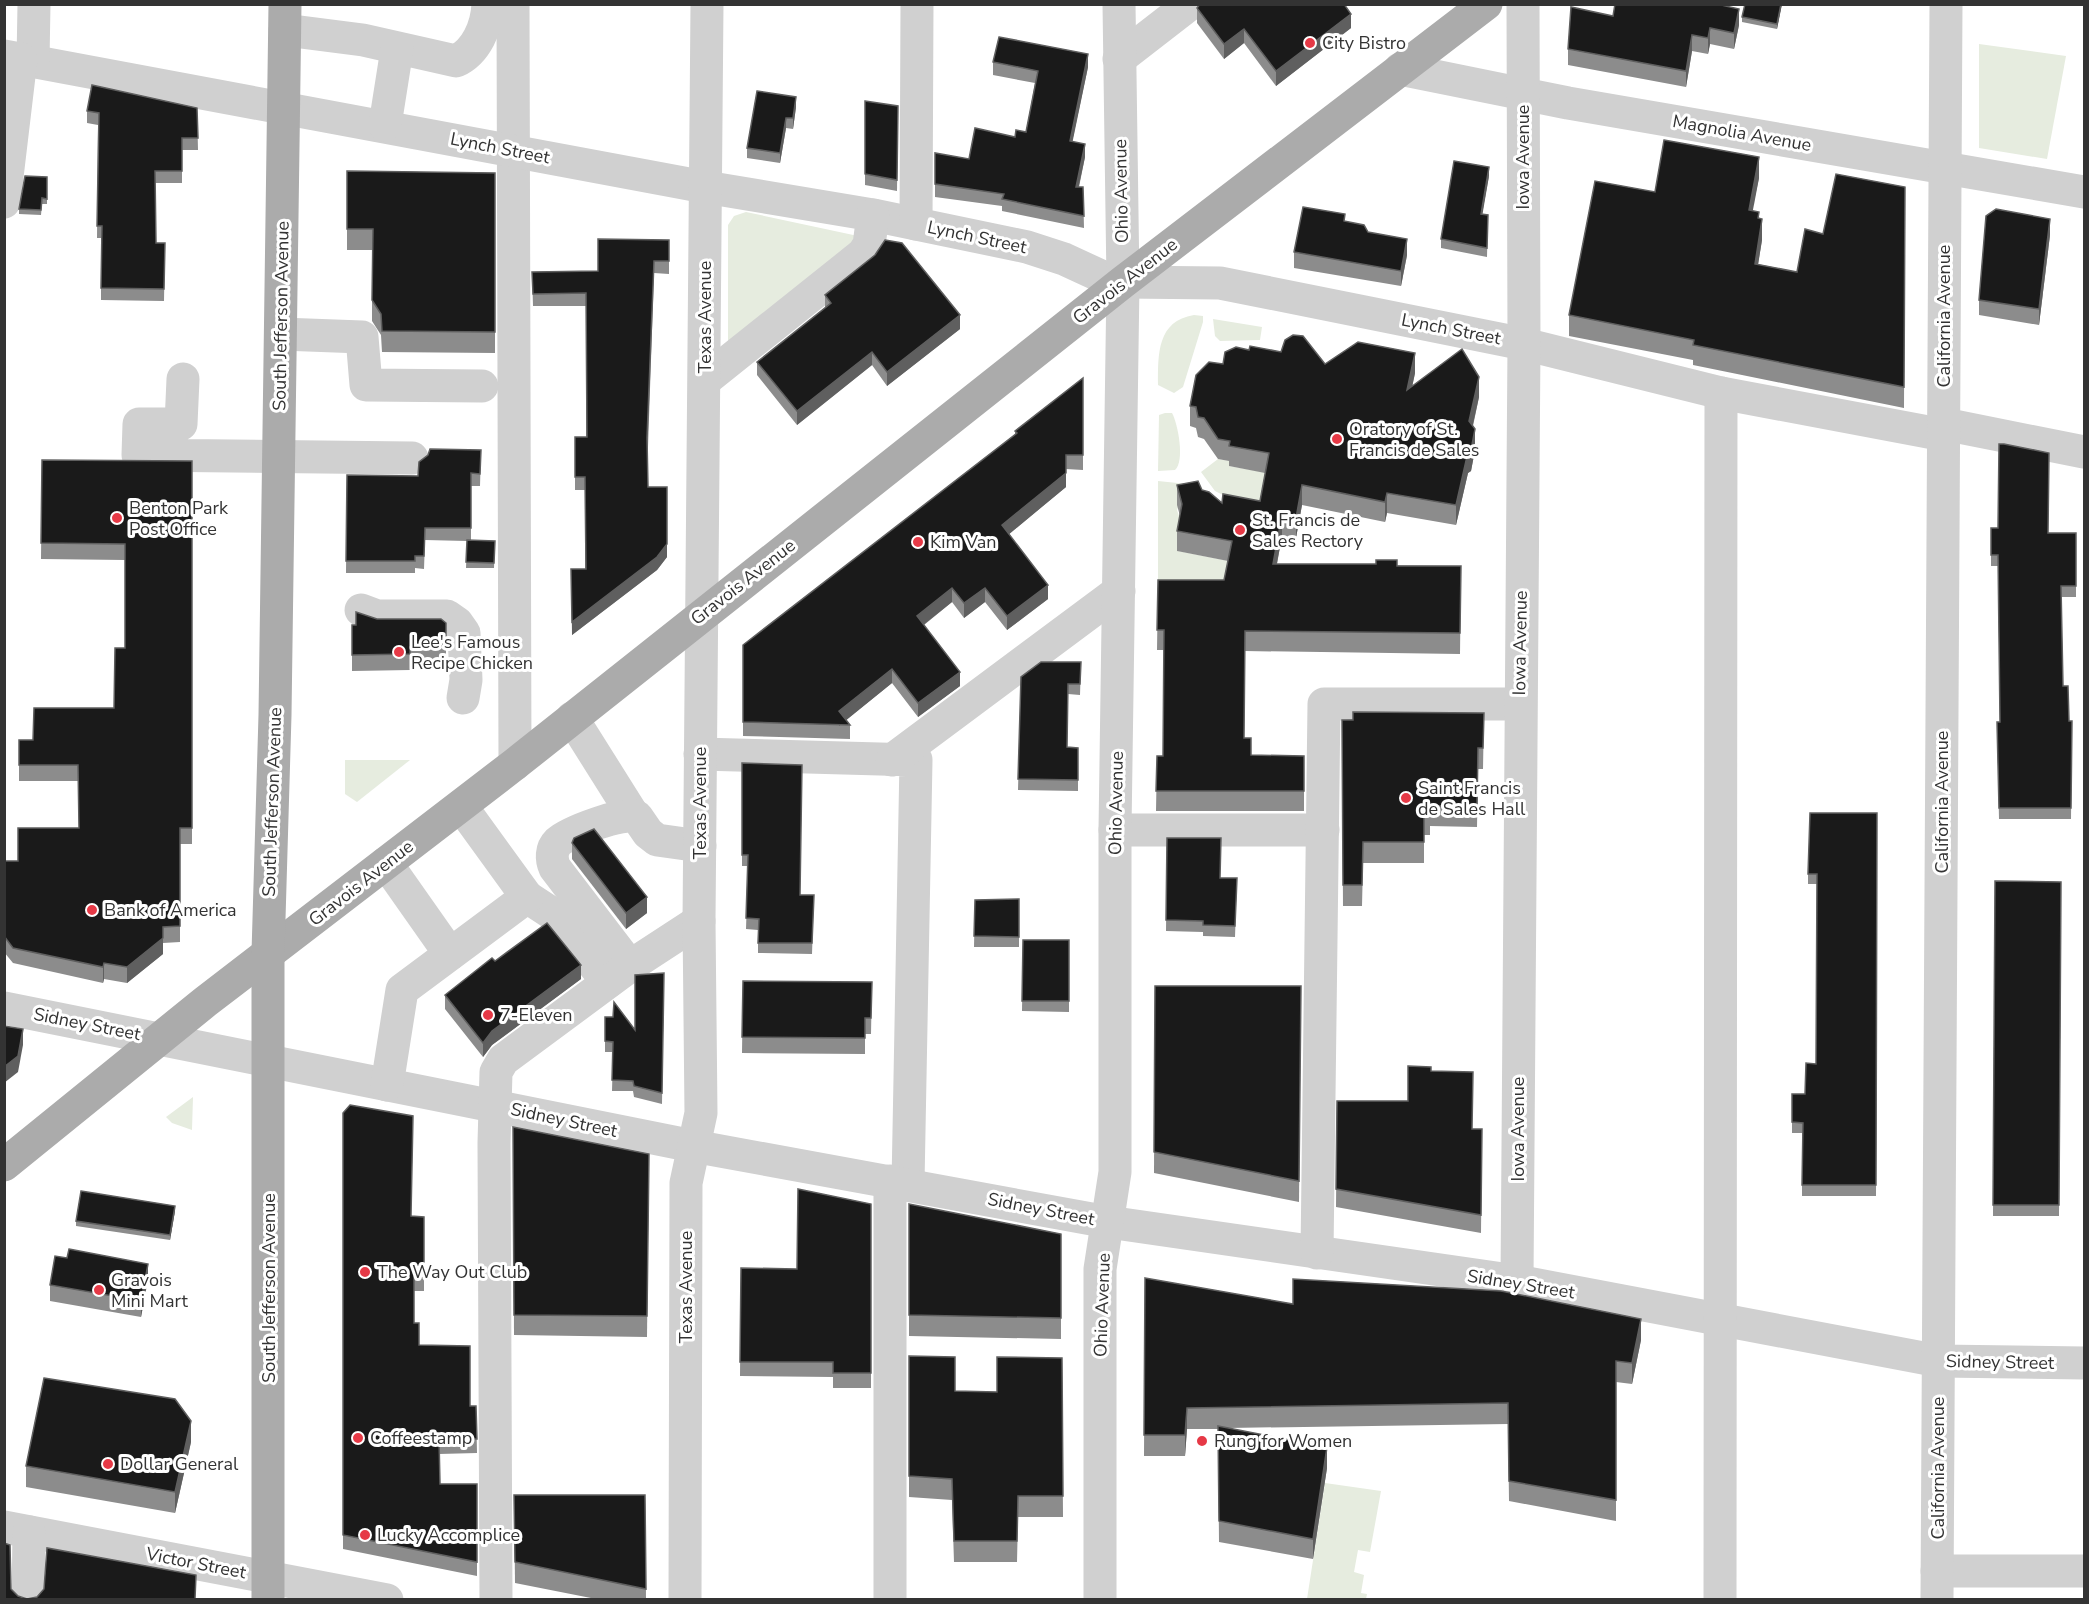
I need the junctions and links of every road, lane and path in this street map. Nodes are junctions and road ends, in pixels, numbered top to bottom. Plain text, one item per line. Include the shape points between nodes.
1 (34, 4) edge
2 (464, 4) edge
3 (488, 4) edge
4 (513, 4) edge
5 (707, 4) edge
6 (917, 4) edge
7 (1119, 4) edge
8 (1190, 4) edge
9 (1486, 4) edge
10 (1523, 4) edge
11 (1946, 4) edge
12 (285, 17) edge
13 (475, 46) junction
14 (397, 49) junction
15 (20, 58) edge
16 (1119, 59) junction
17 (1400, 69) junction
18 (1522, 94) junction
19 (285, 109) junction
20 (385, 125) junction
21 (511, 150) junction
22 (1945, 167) junction
23 (705, 187) junction
24 (2085, 192) edge
25 (4, 202) edge
26 (873, 215) junction
27 (916, 224) junction
28 (1123, 282) junction
29 (281, 334) junction
30 (1524, 344) junction
31 (183, 379) dead end
32 (705, 380) junction
33 (482, 386) dead end
34 (1721, 393) junction
35 (1944, 429) junction
36 (2085, 452) edge
37 (279, 455) junction
38 (412, 458) dead end
39 (1119, 591) junction
40 (361, 610) dead end
41 (701, 615) junction
42 (463, 698) dead end
43 (1520, 704) junction
44 (572, 718) junction
45 (700, 754) junction
46 (892, 760) junction
47 (515, 764) junction
48 (461, 806) junction
49 (633, 815) junction
50 (1115, 830) junction
51 (1323, 830) junction
52 (700, 846) junction
53 (386, 863) junction
54 (527, 897) junction
55 (699, 921) junction
56 (268, 953) junction
57 (450, 954) junction
58 (619, 974) junction
59 (4, 1008) edge
60 (160, 1038) junction
61 (269, 1062) junction
62 (387, 1085) junction
63 (494, 1106) junction
64 (693, 1146) junction
65 (4, 1165) edge
66 (899, 1182) junction
67 (1108, 1222) junction
68 (1317, 1253) junction
69 (1517, 1281) junction
70 (1720, 1320) junction
71 (1939, 1361) junction
72 (2085, 1363) edge
73 (16, 1529) edge
74 (2085, 1571) edge
75 (1937, 1585) edge
76 (268, 1588) edge
77 (28, 1599) edge
78 (387, 1599) edge
79 (496, 1599) edge
80 (685, 1599) edge
81 (890, 1599) edge
82 (1100, 1599) edge
83 (1720, 1599) edge

1 - 15 street
2 - 13 street
3 - 13 street
4 - 21 street
5 - 23 street, Texas Avenue
6 - 27 street
7 - 16 street, Ohio Avenue
8 - 16 street
9 - 17 main road, Gravois Avenue
10 - 18 street, Iowa Avenue
11 - 22 street, California Avenue
12 - 14 street
12 - 19 main road, South Jefferson Avenue
13 - 14 street via 469,55 456,61
14 - 20 street
15 - 19 street, Lynch Street
15 - 25 street
16 - 28 street, Ohio Avenue
17 - 18 street, Magnolia Avenue
17 - 28 main road, Gravois Avenue
18 - 22 street, Magnolia Avenue
18 - 30 street, Iowa Avenue
19 - 20 street, Lynch Street
19 - 29 main road, South Jefferson Avenue
20 - 21 street, Lynch Street
21 - 23 street, Lynch Street
21 - 47 street
22 - 24 street, Magnolia Avenue
22 - 35 street, California Avenue
23 - 26 street, Lynch Street
23 - 32 street, Texas Avenue
26 - 27 street, Lynch Street
26 - 32 street via 869,245 863,254
27 - 28 street, Lynch Street via 1027,247
28 - 30 street, Lynch Street via 1220,283
28 - 39 street, Ohio Avenue
28 - 41 main road, Gravois Avenue
29 - 33 street via 362,337 366,385
29 - 37 main road, South Jefferson Avenue
30 - 34 street, Lynch Street
30 - 43 street, Iowa Avenue
31 - 37 street via 181,424 139,424 138,455
32 - 41 street, Texas Avenue
34 - 35 street, Lynch Street
34 - 70 street
35 - 36 street, Lynch Street
35 - 71 street, California Avenue
37 - 38 street
37 - 56 main road, South Jefferson Avenue
39 - 46 street
39 - 50 street, Ohio Avenue
40 - 42 street via 377,616 447,616 457,623 464,633
41 - 44 main road, Gravois Avenue
41 - 45 street, Texas Avenue
43 - 51 street via 1324,704
43 - 69 street, Iowa Avenue
44 - 47 main road, Gravois Avenue
44 - 49 street
45 - 46 street
45 - 52 street, Texas Avenue
46 - 66 street via 916,760
47 - 48 main road, Gravois Avenue
48 - 53 main road, Gravois Avenue
48 - 54 street
49 - 52 street via 657,840
49 - 58 street via 567,836 557,843 552,854 558,874
50 - 51 street
50 - 67 street, Ohio Avenue via 1115,1172
51 - 68 street
52 - 55 street, Texas Avenue
53 - 56 main road, Gravois Avenue
53 - 57 street
54 - 57 street
54 - 58 street via 553,914
55 - 58 street
55 - 64 street, Texas Avenue via 701,1113
56 - 60 main road, Gravois Avenue
56 - 61 main road, South Jefferson Avenue
57 - 62 street via 402,990
58 - 63 street via 503,1060 496,1072
59 - 60 street, Sidney Street
60 - 61 street, Sidney Street
60 - 65 main road, Gravois Avenue
61 - 62 street, Sidney Street
61 - 76 main road, South Jefferson Avenue
62 - 63 street, Sidney Street
63 - 64 street, Sidney Street
63 - 79 street
64 - 66 street, Sidney Street
64 - 80 street, Texas Avenue via 686,1183
66 - 67 street, Sidney Street
66 - 81 street
67 - 68 street, Sidney Street
67 - 82 street, Ohio Avenue via 1100,1269
68 - 69 street, Sidney Street
69 - 70 street, Sidney Street
70 - 71 street, Sidney Street
70 - 83 street
71 - 72 street, Sidney Street
71 - 75 street, California Avenue
73 - 76 street, Victor Street
73 - 77 street
74 - 75 street
76 - 78 street, Victor Street

